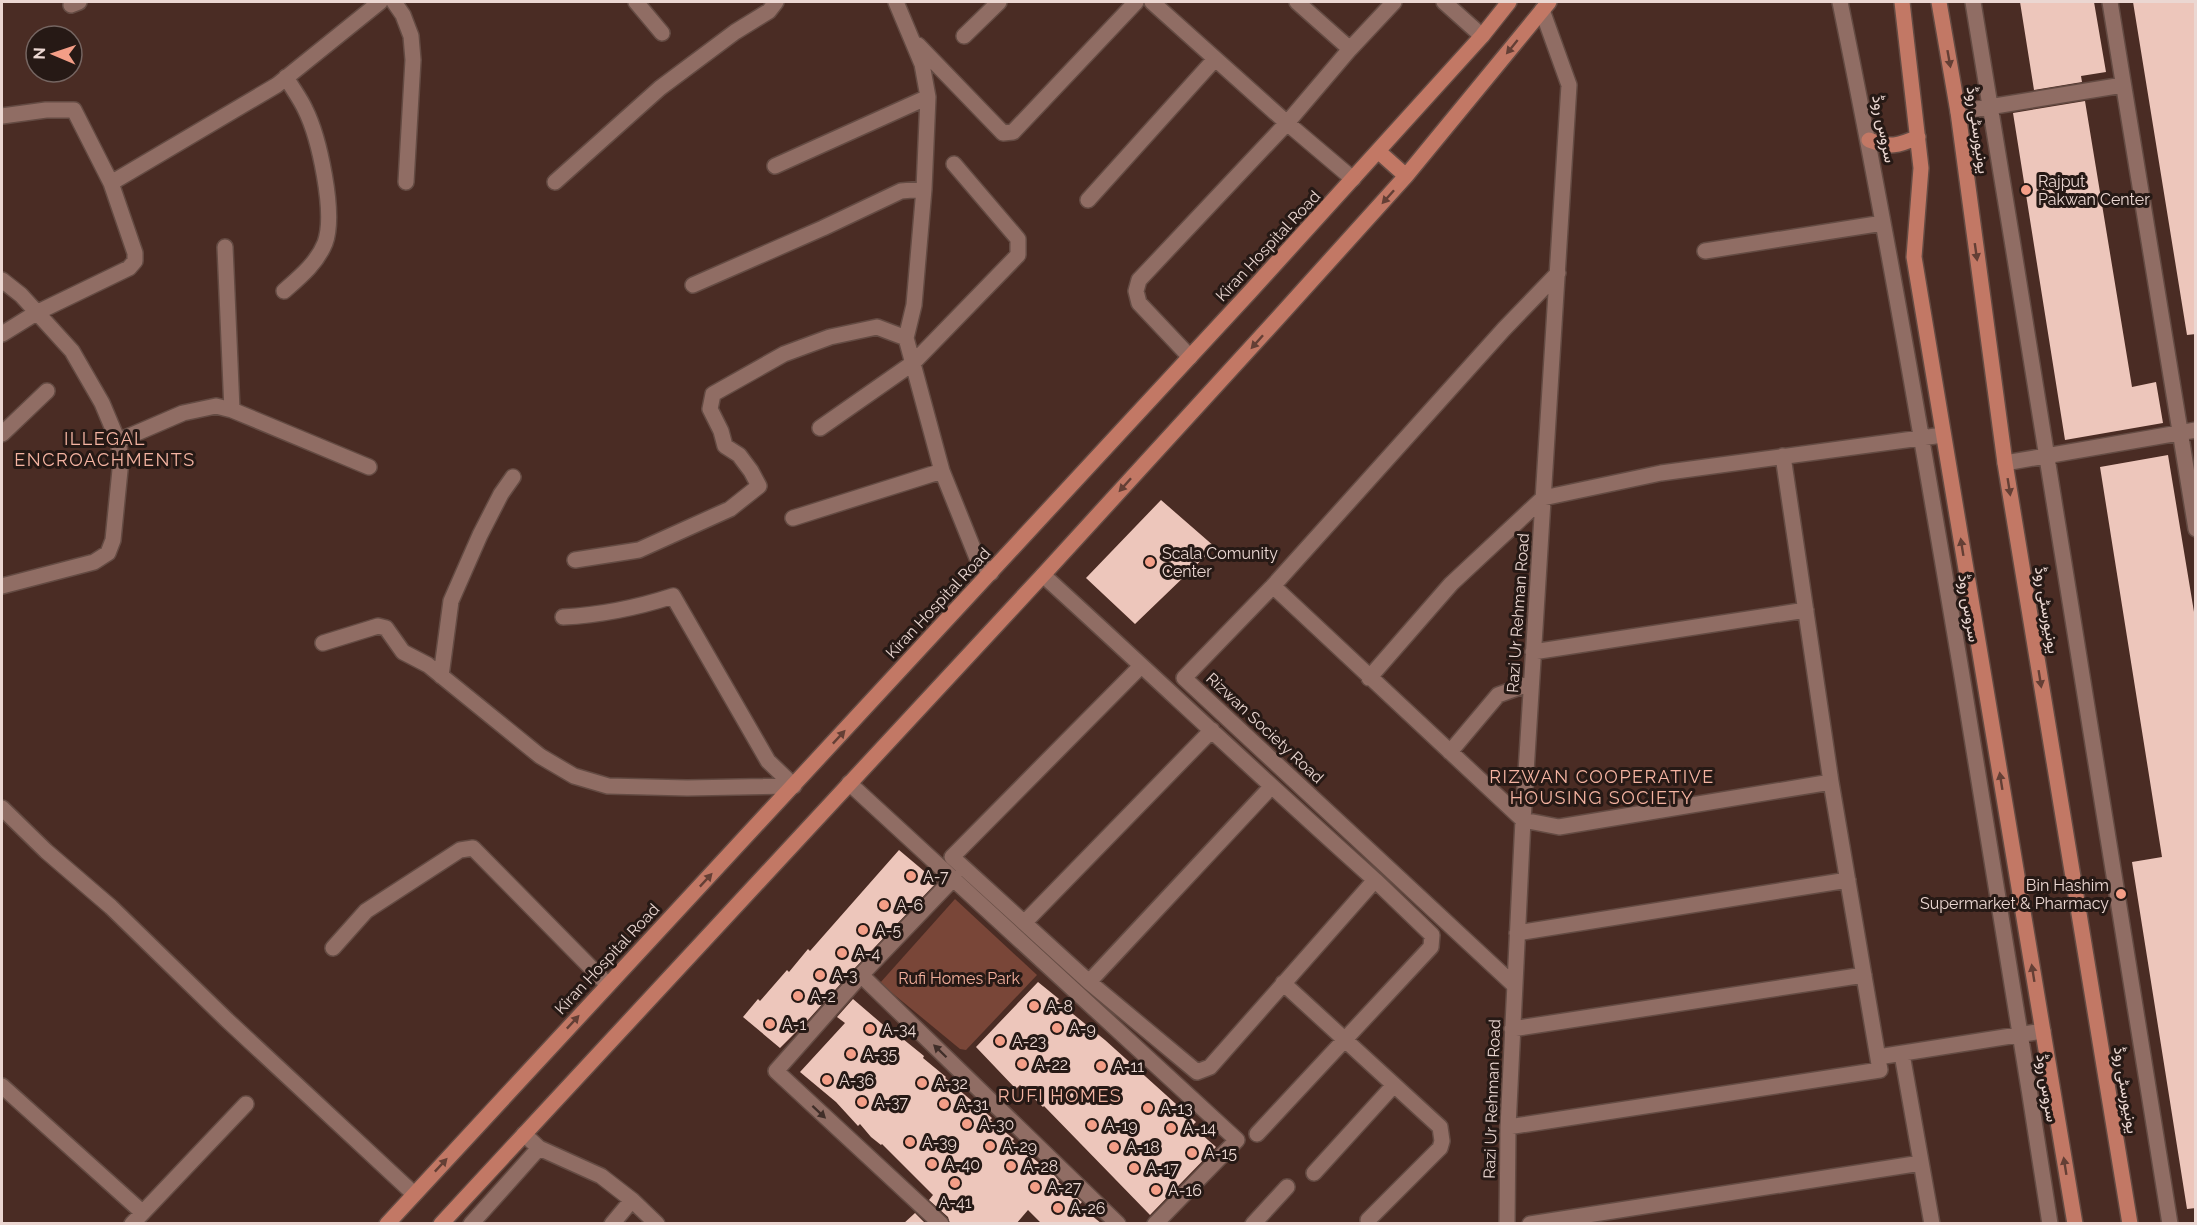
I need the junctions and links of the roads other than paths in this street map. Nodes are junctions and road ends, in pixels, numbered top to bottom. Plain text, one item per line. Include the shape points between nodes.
1 (380, 2) edge
2 (394, 2) edge
3 (636, 2) edge
4 (776, 2) edge
5 (896, 2) edge
6 (999, 2) edge
7 (1136, 2) edge
8 (1152, 2) edge
9 (1297, 2) edge
10 (1394, 2) edge
11 (1444, 2) edge
12 (1509, 2) edge
13 (1840, 2) edge
14 (1902, 2) edge
15 (1939, 2) edge
16 (1973, 2) edge
17 (2110, 2) edge
18 (1545, 6) edge
19 (662, 33) dead end
20 (964, 36) dead end
21 (1482, 36) junction
22 (912, 39) junction
23 (1350, 49) junction
24 (1215, 59) junction
25 (286, 77) junction
26 (2123, 85) junction
27 (928, 97) junction
28 (1991, 107) junction
29 (1958, 112) junction
30 (2, 116) edge
31 (1287, 123) junction
32 (1918, 137) junction
33 (1869, 141) junction
34 (1378, 151) junction
35 (954, 164) dead end
36 (775, 166) dead end
37 (1406, 177) junction
38 (1353, 179) junction
39 (406, 182) dead end
40 (555, 182) dead end
41 (111, 183) junction
42 (924, 189) junction
43 (1088, 200) dead end
44 (1883, 223) junction
45 (225, 247) dead end
46 (1705, 251) dead end
47 (1558, 273) junction
48 (2, 280) edge
49 (693, 285) dead end
50 (284, 291) dead end
51 (36, 313) junction
52 (2, 334) edge
53 (906, 338) junction
54 (1190, 357) junction
55 (913, 363) junction
56 (47, 391) dead end
57 (232, 410) junction
58 (820, 428) dead end
59 (2188, 431) edge
60 (2, 434) edge
61 (1943, 435) junction
62 (1922, 437) junction
63 (118, 441) junction
64 (1783, 456) junction
65 (2047, 456) junction
66 (2005, 463) junction
67 (369, 466) dead end
68 (942, 471) junction
69 (513, 477) dead end
70 (1544, 498) junction
71 (793, 518) dead end
72 (2196, 529) edge
73 (575, 560) dead end
74 (990, 573) junction
75 (1043, 575) junction
76 (2, 586) edge
77 (1273, 586) junction
78 (1806, 610) junction
79 (563, 617) dead end
80 (323, 643) dead end
81 (1533, 652) junction
82 (1141, 666) junction
83 (441, 676) junction
84 (1369, 678) junction
85 (1532, 683) junction
86 (1212, 729) junction
87 (1450, 752) junction
88 (1831, 782) junction
89 (849, 783) junction
90 (794, 786) junction
91 (1271, 787) junction
92 (2, 808) edge
93 (1523, 820) junction
94 (954, 878) junction
95 (1376, 880) junction
96 (1848, 880) junction
97 (1024, 923) junction
98 (1517, 933) junction
99 (333, 948) dead end
100 (861, 975) junction
101 (1864, 975) junction
102 (1089, 982) junction
103 (1283, 983) junction
104 (608, 985) junction
105 (1515, 985) junction
106 (1512, 1029) junction
107 (2043, 1031) junction
108 (2021, 1035) junction
109 (1343, 1039) junction
110 (1902, 1054) junction
111 (1878, 1057) junction
112 (1394, 1085) junction
113 (2, 1086) edge
114 (246, 1104) dead end
115 (1508, 1127) junction
116 (524, 1134) junction
117 (1257, 1134) dead end
118 (539, 1148) junction
119 (1921, 1163) junction
120 (1314, 1173) dead end
121 (1287, 1187) dead end
122 (414, 1194) junction
123 (632, 1200) junction
124 (460, 1203) junction
125 (137, 1218) edge
126 (1368, 1220) dead end
127 (476, 1222) edge
128 (387, 1224) edge
129 (441, 1224) edge
130 (612, 1224) edge
131 (657, 1224) edge
132 (940, 1224) edge
133 (1118, 1224) edge
134 (1155, 1224) edge
135 (1253, 1224) edge
136 (1507, 1224) edge
137 (1530, 1224) edge
138 (1932, 1224) edge
139 (2050, 1224) edge
140 (2075, 1224) edge
141 (2130, 1224) edge
142 (2170, 1224) edge

1 - 25 street
2 - 39 street via 411,36 413,60
3 - 19 street
4 - 40 street via 769,11 660,88
5 - 22 street
6 - 20 street
7 - 22 street via 1013,132 1003,133
8 - 24 street
9 - 23 street
10 - 23 street
11 - 21 street
12 - 21 main road, Kiran Hospital Road
13 - 33 street, سروس روڈ
14 - 32 main road
15 -> 29 main road, یونیورسٹی روڈ
16 - 28 street
17 - 26 street
18 -> 37 main road
18 - 47 street, Razi Ur Rehman Road via 1569,85
21 - 34 main road, Kiran Hospital Road
22 - 27 street
23 - 31 street
24 - 31 street
24 - 43 street
25 - 41 street
25 - 50 street via 306,110 324,168 330,215 325,242 311,266
26 - 28 street
26 - 59 street
27 - 36 street
27 - 42 street
28 - 29 street
28 - 65 street
29 -> 66 main road, یونیورسٹی روڈ
30 - 41 street via 74,110
31 - 38 street
31 - 54 street via 1139,280 1139,303
32 - 33 main road via 1901,145
32 - 61 main road via 1920,182 1914,257
33 - 44 street, سروس روڈ
34 - 37 main road
34 - 38 main road, Kiran Hospital Road
35 - 55 street via 1018,239 1018,255
37 -> 75 main road
38 - 54 main road, Kiran Hospital Road
41 - 51 street via 135,261 129,268
42 - 49 street via 901,191
42 - 53 street via 914,305
44 - 46 street
44 - 62 street, سروس روڈ
45 - 57 street
47 - 70 street, Razi Ur Rehman Road
47 - 77 street, Rizwan Society Road
48 - 51 street
51 - 52 street
51 - 63 street via 72,351 102,403
53 - 55 street
53 - 73 street via 877,327 830,337 784,354 713,394 710,410 725,446 739,455 759,486 730,509 639,550
54 - 74 main road, Kiran Hospital Road
55 - 58 street
55 - 68 street
56 - 60 street
57 - 63 street via 216,406 183,413
57 - 67 street
59 - 65 street
59 - 72 street
61 - 62 street
107 -> 61 main road
62 - 64 street
62 - 108 street, سروس روڈ
63 - 76 street via 118,499 108,553 94,562
64 - 70 street via 1661,473
64 - 78 street
65 - 66 street
65 - 142 street
66 -> 141 main road, یونیورسٹی روڈ
68 - 71 street
68 - 74 street via 976,558
69 - 83 street via 480,535 451,601
70 - 81 street, Razi Ur Rehman Road
70 - 84 street via 1451,584
90 -> 74 main road, Kiran Hospital Road
75 - 82 street
75 - 89 main road
77 - 84 street
77 - 105 street, Rizwan Society Road via 1184,678
78 - 81 street
78 - 88 street
79 - 90 street via 597,616 673,596 768,761
80 - 83 street via 378,626 386,628 403,652
81 - 85 street, Razi Ur Rehman Road
82 - 86 street
82 - 97 street via 952,857
83 - 90 street via 540,756 574,776 608,786
84 - 87 street
85 - 87 street via 1498,695
85 - 93 street, Razi Ur Rehman Road
86 - 91 street
86 - 97 street
87 - 93 street
88 - 93 street via 1559,827
88 - 96 street
89 - 94 street
89 - 116 main road
104 -> 90 main road, Kiran Hospital Road
91 - 95 street
91 - 102 street
92 - 122 street
93 - 98 street, Razi Ur Rehman Road
94 - 100 street
94 - 134 street via 1237,1140
95 - 103 street
95 - 109 street via 1432,935 1432,943
96 - 98 street
96 - 101 street
97 - 102 street
98 - 105 street, Razi Ur Rehman Road
99 - 104 street via 366,911 460,850 473,848
100 -> 132 street via 776,1072
133 -> 100 street
101 - 106 street
101 - 111 street
102 - 103 street via 1197,1072 1210,1067
103 - 109 street
122 -> 104 main road, Kiran Hospital Road
105 - 106 street, Razi Ur Rehman Road
106 - 115 street, Razi Ur Rehman Road
107 - 108 street
140 -> 107 main road
108 - 110 street
108 - 139 street, سروس روڈ
109 - 112 street
109 - 117 street
110 - 111 street
110 - 119 street
111 - 115 street via 1880,1070
112 - 120 street
112 - 126 street via 1440,1127 1442,1141 1440,1148
113 - 125 street
114 - 125 street
115 - 136 street, Razi Ur Rehman Road
116 - 118 street
116 - 124 main road
118 - 123 street via 601,1176
118 - 127 street
119 - 137 street
119 - 138 street
121 - 135 street
122 - 128 main road, Kiran Hospital Road
123 - 130 street
123 - 131 street
124 - 127 street
124 - 129 main road

